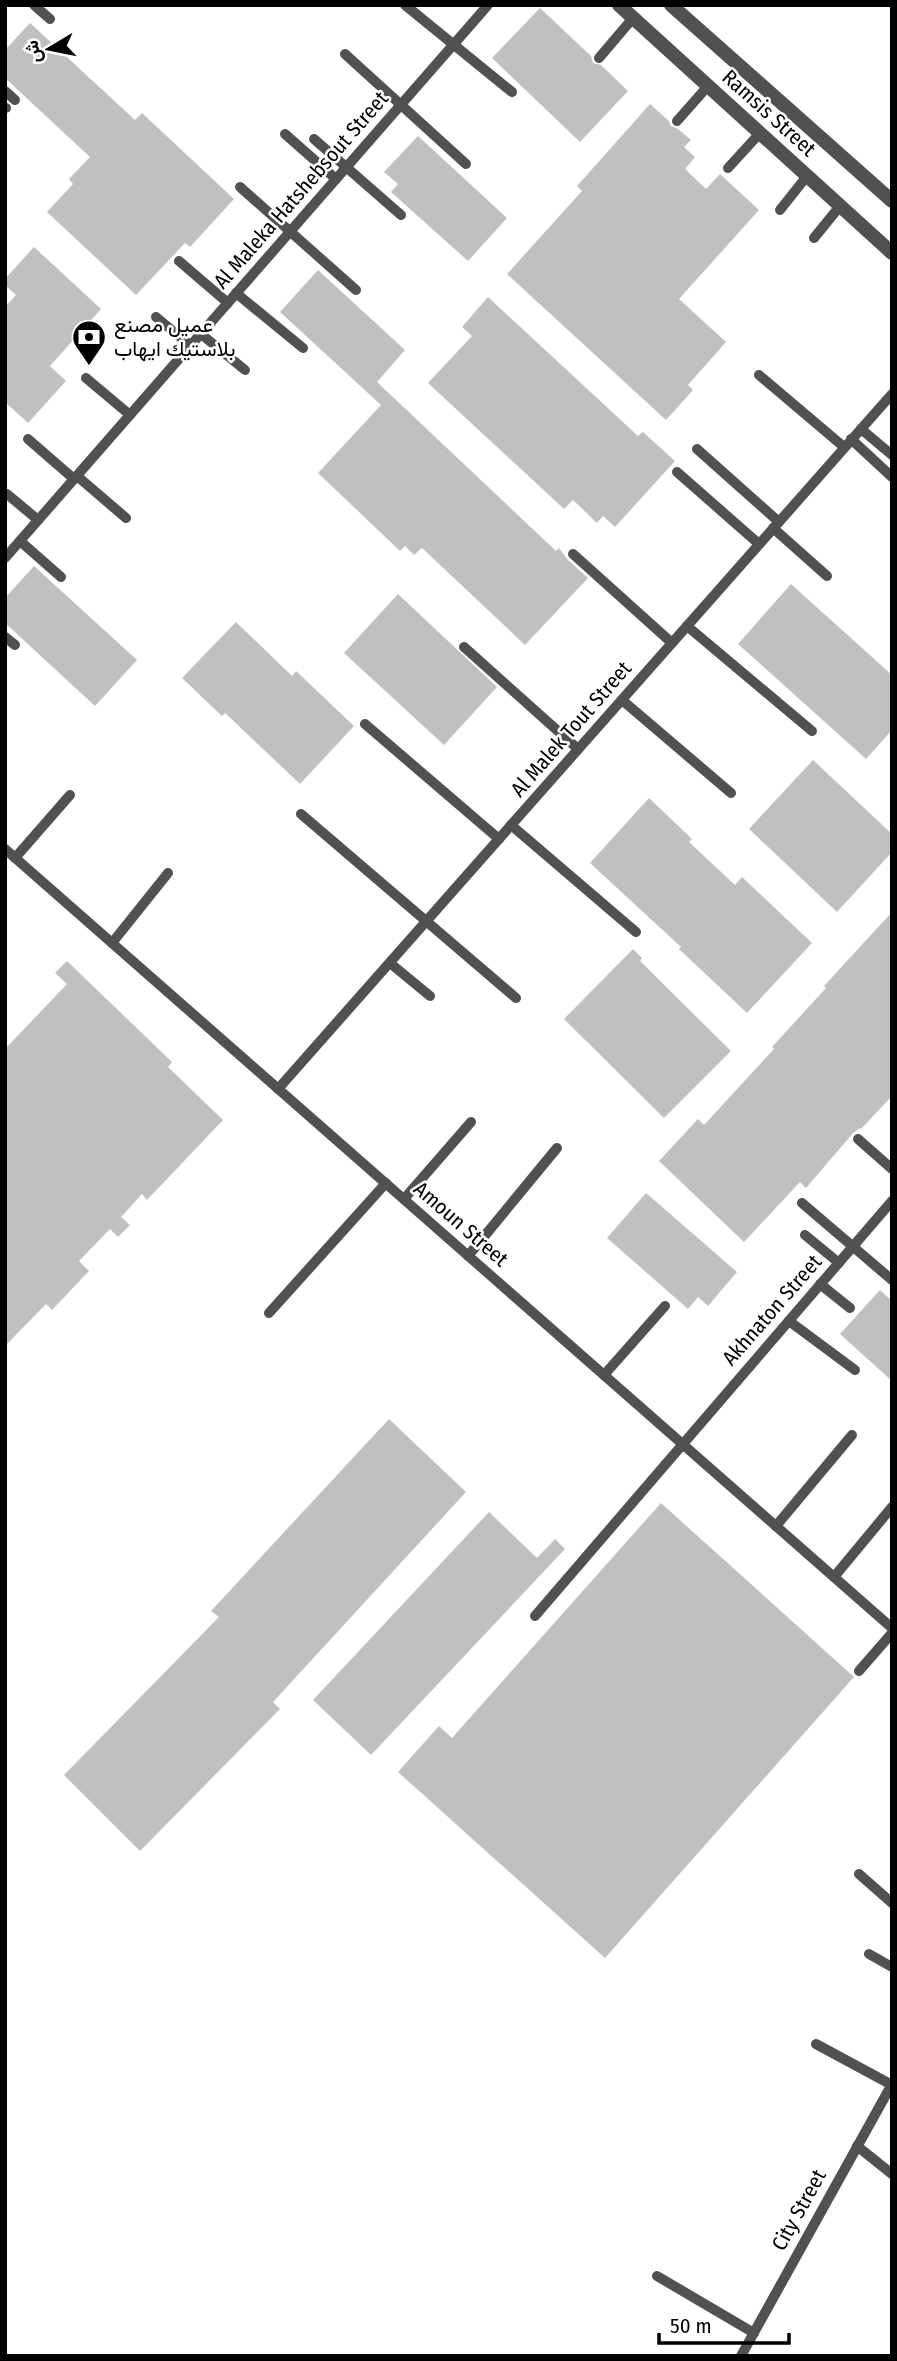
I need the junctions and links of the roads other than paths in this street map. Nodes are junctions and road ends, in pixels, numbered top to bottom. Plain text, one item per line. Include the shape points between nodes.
1 (34, 5) edge
2 (405, 5) edge
3 (488, 5) edge
4 (618, 5) edge
5 (671, 5) edge
6 (633, 18) junction
7 (50, 19) dead end
8 (453, 44) junction
9 (345, 54) dead end
10 (598, 58) dead end
11 (708, 86) junction
12 (5, 92) edge
13 (512, 92) dead end
14 (15, 100) dead end
15 (401, 105) junction
16 (677, 121) dead end
17 (760, 133) junction
18 (285, 134) dead end
19 (314, 139) dead end
20 (466, 164) dead end
21 (346, 167) junction
22 (728, 168) dead end
23 (807, 176) junction
24 (336, 179) junction
25 (240, 187) dead end
26 (892, 201) edge
27 (840, 206) junction
28 (780, 210) dead end
29 (401, 215) dead end
30 (290, 232) junction
31 (814, 238) dead end
32 (892, 253) edge
33 (179, 261) dead end
34 (356, 290) dead end
35 (236, 293) junction
36 (228, 303) junction
37 (156, 317) dead end
38 (201, 334) junction
39 (191, 346) junction
40 (303, 348) dead end
41 (245, 370) dead end
42 (759, 375) dead end
43 (86, 378) dead end
44 (892, 394) edge
45 (130, 415) junction
46 (861, 429) junction
47 (28, 439) dead end
48 (848, 443) junction
49 (697, 449) dead end
50 (892, 455) edge
51 (677, 472) dead end
52 (892, 477) edge
53 (75, 478) junction
54 (7, 494) edge
55 (126, 518) dead end
56 (38, 520) junction
57 (776, 525) junction
58 (20, 541) junction
59 (759, 544) junction
60 (573, 554) dead end
61 (5, 558) edge
62 (827, 576) dead end
63 (61, 577) dead end
64 (687, 626) junction
65 (5, 637) edge
66 (672, 643) junction
67 (15, 645) dead end
68 (464, 648) dead end
69 (622, 700) junction
70 (365, 724) dead end
71 (812, 731) dead end
72 (578, 749) junction
73 (731, 793) dead end
74 (70, 795) dead end
75 (301, 814) dead end
76 (511, 825) junction
77 (499, 839) junction
78 (5, 849) edge
79 (15, 858) junction
80 (168, 873) dead end
81 (426, 921) junction
82 (636, 932) dead end
83 (112, 943) junction
84 (390, 963) junction
85 (430, 996) dead end
86 (516, 998) dead end
87 (278, 1089) junction
88 (471, 1122) dead end
89 (858, 1139) dead end
90 (557, 1148) dead end
91 (892, 1169) edge
92 (386, 1184) junction
93 (404, 1199) junction
94 (892, 1201) edge
95 (802, 1203) dead end
96 (805, 1235) dead end
97 (853, 1247) junction
98 (468, 1256) junction
99 (839, 1263) junction
100 (892, 1280) edge
101 (820, 1284) junction
102 (665, 1306) dead end
103 (850, 1308) dead end
104 (269, 1313) dead end
105 (789, 1321) junction
106 (855, 1370) dead end
107 (604, 1375) junction
108 (852, 1434) dead end
109 (682, 1444) junction
110 (892, 1507) edge
111 (776, 1526) junction
112 (834, 1577) junction
113 (535, 1616) dead end
114 (892, 1631) edge
115 (859, 1671) dead end
116 (859, 1874) dead end
117 (892, 1903) edge
118 (869, 1954) dead end
119 (892, 1967) edge
120 (816, 2044) dead end
121 (892, 2085) edge
122 (857, 2146) junction
123 (892, 2174) edge
124 (657, 2276) dead end
125 (754, 2333) junction
126 (741, 2356) edge

1 - 7 lane
2 - 8 lane
3 - 8 lane, Al Maleka Hatshebsout Street
4 - 6 street, Ramsis Street
5 - 26 street, Ramsis Street
6 - 10 lane
6 - 11 street, Ramsis Street
8 - 13 lane
8 - 15 lane, Al Maleka Hatshebsout Street
9 - 15 lane
11 - 16 lane
11 - 17 street, Ramsis Street
12 - 14 lane
15 - 20 lane
15 - 21 lane, Al Maleka Hatshebsout Street
17 - 22 lane
17 - 23 street, Ramsis Street
18 - 24 lane
19 - 21 lane
21 - 24 lane, Al Maleka Hatshebsout Street
21 - 29 lane
23 - 27 street, Ramsis Street
23 - 28 lane
24 - 30 lane, Al Maleka Hatshebsout Street
25 - 30 lane
27 - 31 lane
27 - 32 street, Ramsis Street
30 - 34 lane
30 - 35 lane, Al Maleka Hatshebsout Street
33 - 36 lane
35 - 36 lane, Al Maleka Hatshebsout Street
35 - 40 lane
36 - 38 lane, Al Maleka Hatshebsout Street
37 - 39 lane
38 - 39 lane, Al Maleka Hatshebsout Street
38 - 41 lane
39 - 45 lane, Al Maleka Hatshebsout Street
42 - 48 lane
43 - 45 lane
44 - 46 lane, Al Malek Tout Street
45 - 53 lane, Al Maleka Hatshebsout Street
46 - 48 lane, Al Malek Tout Street
46 - 50 lane
47 - 53 lane
48 - 52 lane
48 - 57 lane, Al Malek Tout Street
49 - 57 lane
51 - 59 lane
53 - 55 lane
53 - 56 lane, Al Maleka Hatshebsout Street
54 - 56 lane
56 - 58 lane, Al Maleka Hatshebsout Street
57 - 59 lane, Al Malek Tout Street
57 - 62 lane
58 - 61 lane, Al Maleka Hatshebsout Street
58 - 63 lane
59 - 64 lane, Al Malek Tout Street
60 - 66 lane
64 - 66 lane, Al Malek Tout Street
64 - 71 lane
65 - 67 lane
66 - 69 lane, Al Malek Tout Street
68 - 72 lane
69 - 72 lane, Al Malek Tout Street
69 - 73 lane
70 - 77 lane
72 - 76 lane, Al Malek Tout Street
74 - 79 lane
75 - 81 lane
76 - 77 lane, Al Malek Tout Street
76 - 82 lane
77 - 81 lane, Al Malek Tout Street
78 - 79 lane, Amoun Street
79 - 83 lane, Amoun Street
80 - 83 lane
81 - 84 lane, Al Malek Tout Street
81 - 86 lane
83 - 87 lane, Amoun Street
84 - 85 lane
84 - 87 lane, Al Malek Tout Street
87 - 92 lane, Amoun Street
88 - 93 lane
89 - 91 lane
90 - 98 lane
92 - 93 lane, Amoun Street
92 - 104 lane
93 - 98 lane, Amoun Street
94 - 97 lane, Akhnaton Street
95 - 97 lane
96 - 99 lane
97 - 99 lane, Akhnaton Street
97 - 100 lane
98 - 107 lane, Amoun Street
99 - 101 lane, Akhnaton Street
101 - 103 lane
101 - 105 lane, Akhnaton Street
102 - 107 lane
105 - 106 lane
105 - 109 lane, Akhnaton Street
107 - 109 lane, Amoun Street
108 - 111 lane
109 - 111 lane, Amoun Street
109 - 113 lane, Akhnaton Street
110 - 112 lane
111 - 112 lane, Amoun Street
112 - 114 lane, Amoun Street
114 - 115 lane
116 - 117 lane
118 - 119 lane
120 - 121 lane
121 - 122 lane, City Street
122 - 123 lane
122 - 125 lane, City Street
124 - 125 lane
125 - 126 lane, City Street

